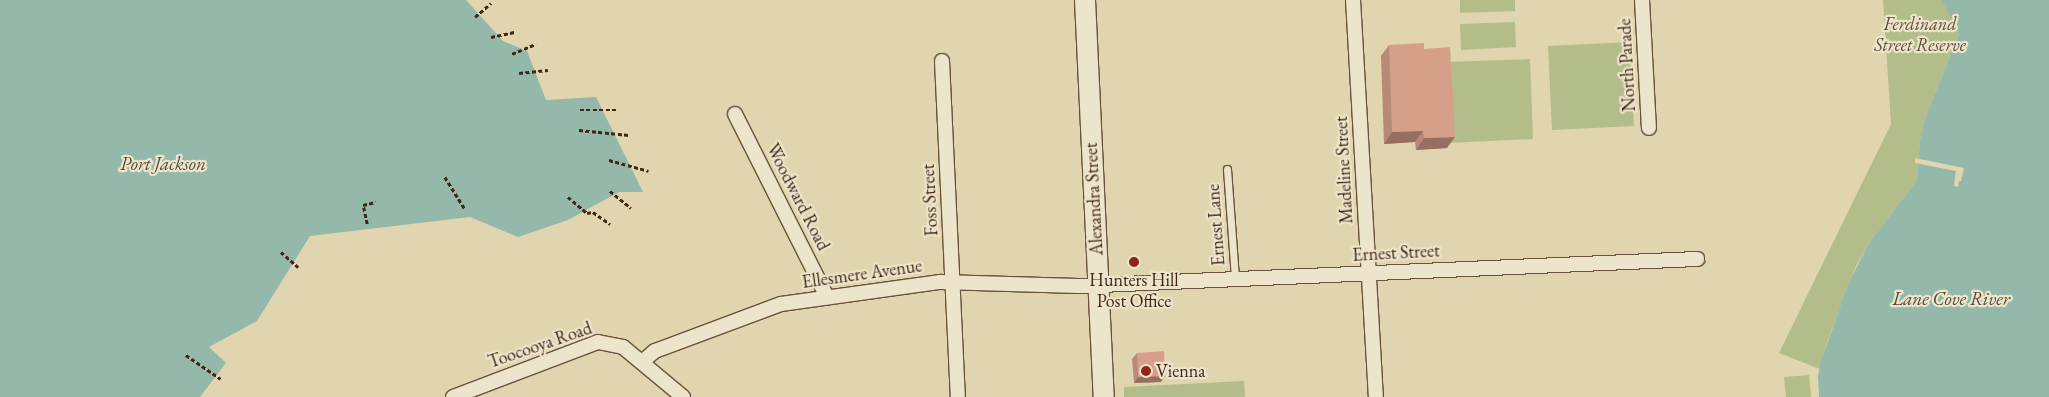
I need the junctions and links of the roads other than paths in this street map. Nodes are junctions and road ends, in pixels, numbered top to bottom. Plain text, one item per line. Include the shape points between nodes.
1 (1085, 0) edge
2 (1353, 0) edge
3 (1642, 0) edge
4 (942, 61) dead end
5 (735, 114) dead end
6 (1649, 128) dead end
7 (1227, 169) dead end
8 (1696, 259) dead end
9 (1369, 273) junction
10 (1235, 279) junction
11 (953, 282) junction
12 (1098, 285) junction
13 (827, 297) junction
14 (643, 361) junction
15 (453, 397) edge
16 (683, 397) edge
17 (958, 397) edge
18 (1104, 397) edge
19 (1376, 397) edge

1 - 12 street, Alexandra Street
2 - 9 street, Madeline Street
3 - 6 street, North Parade
4 - 11 street, Foss Street
5 - 13 street, Woodward Road
7 - 10 lane, Ernest Lane
8 - 9 street, Ernest Street
9 - 10 street, Ernest Street
9 - 19 street, Madeline Street
10 - 12 street, Ernest Street
11 - 12 street, Ellesmere Avenue
11 - 13 street, Ellesmere Avenue
11 - 17 street, Foss Street
12 - 18 street, Alexandra Street
13 - 14 street, Ellesmere Avenue via 781,304 656,352
14 - 15 street, Toocooya Road via 623,346 598,342
14 - 16 street, Toocooya Road

